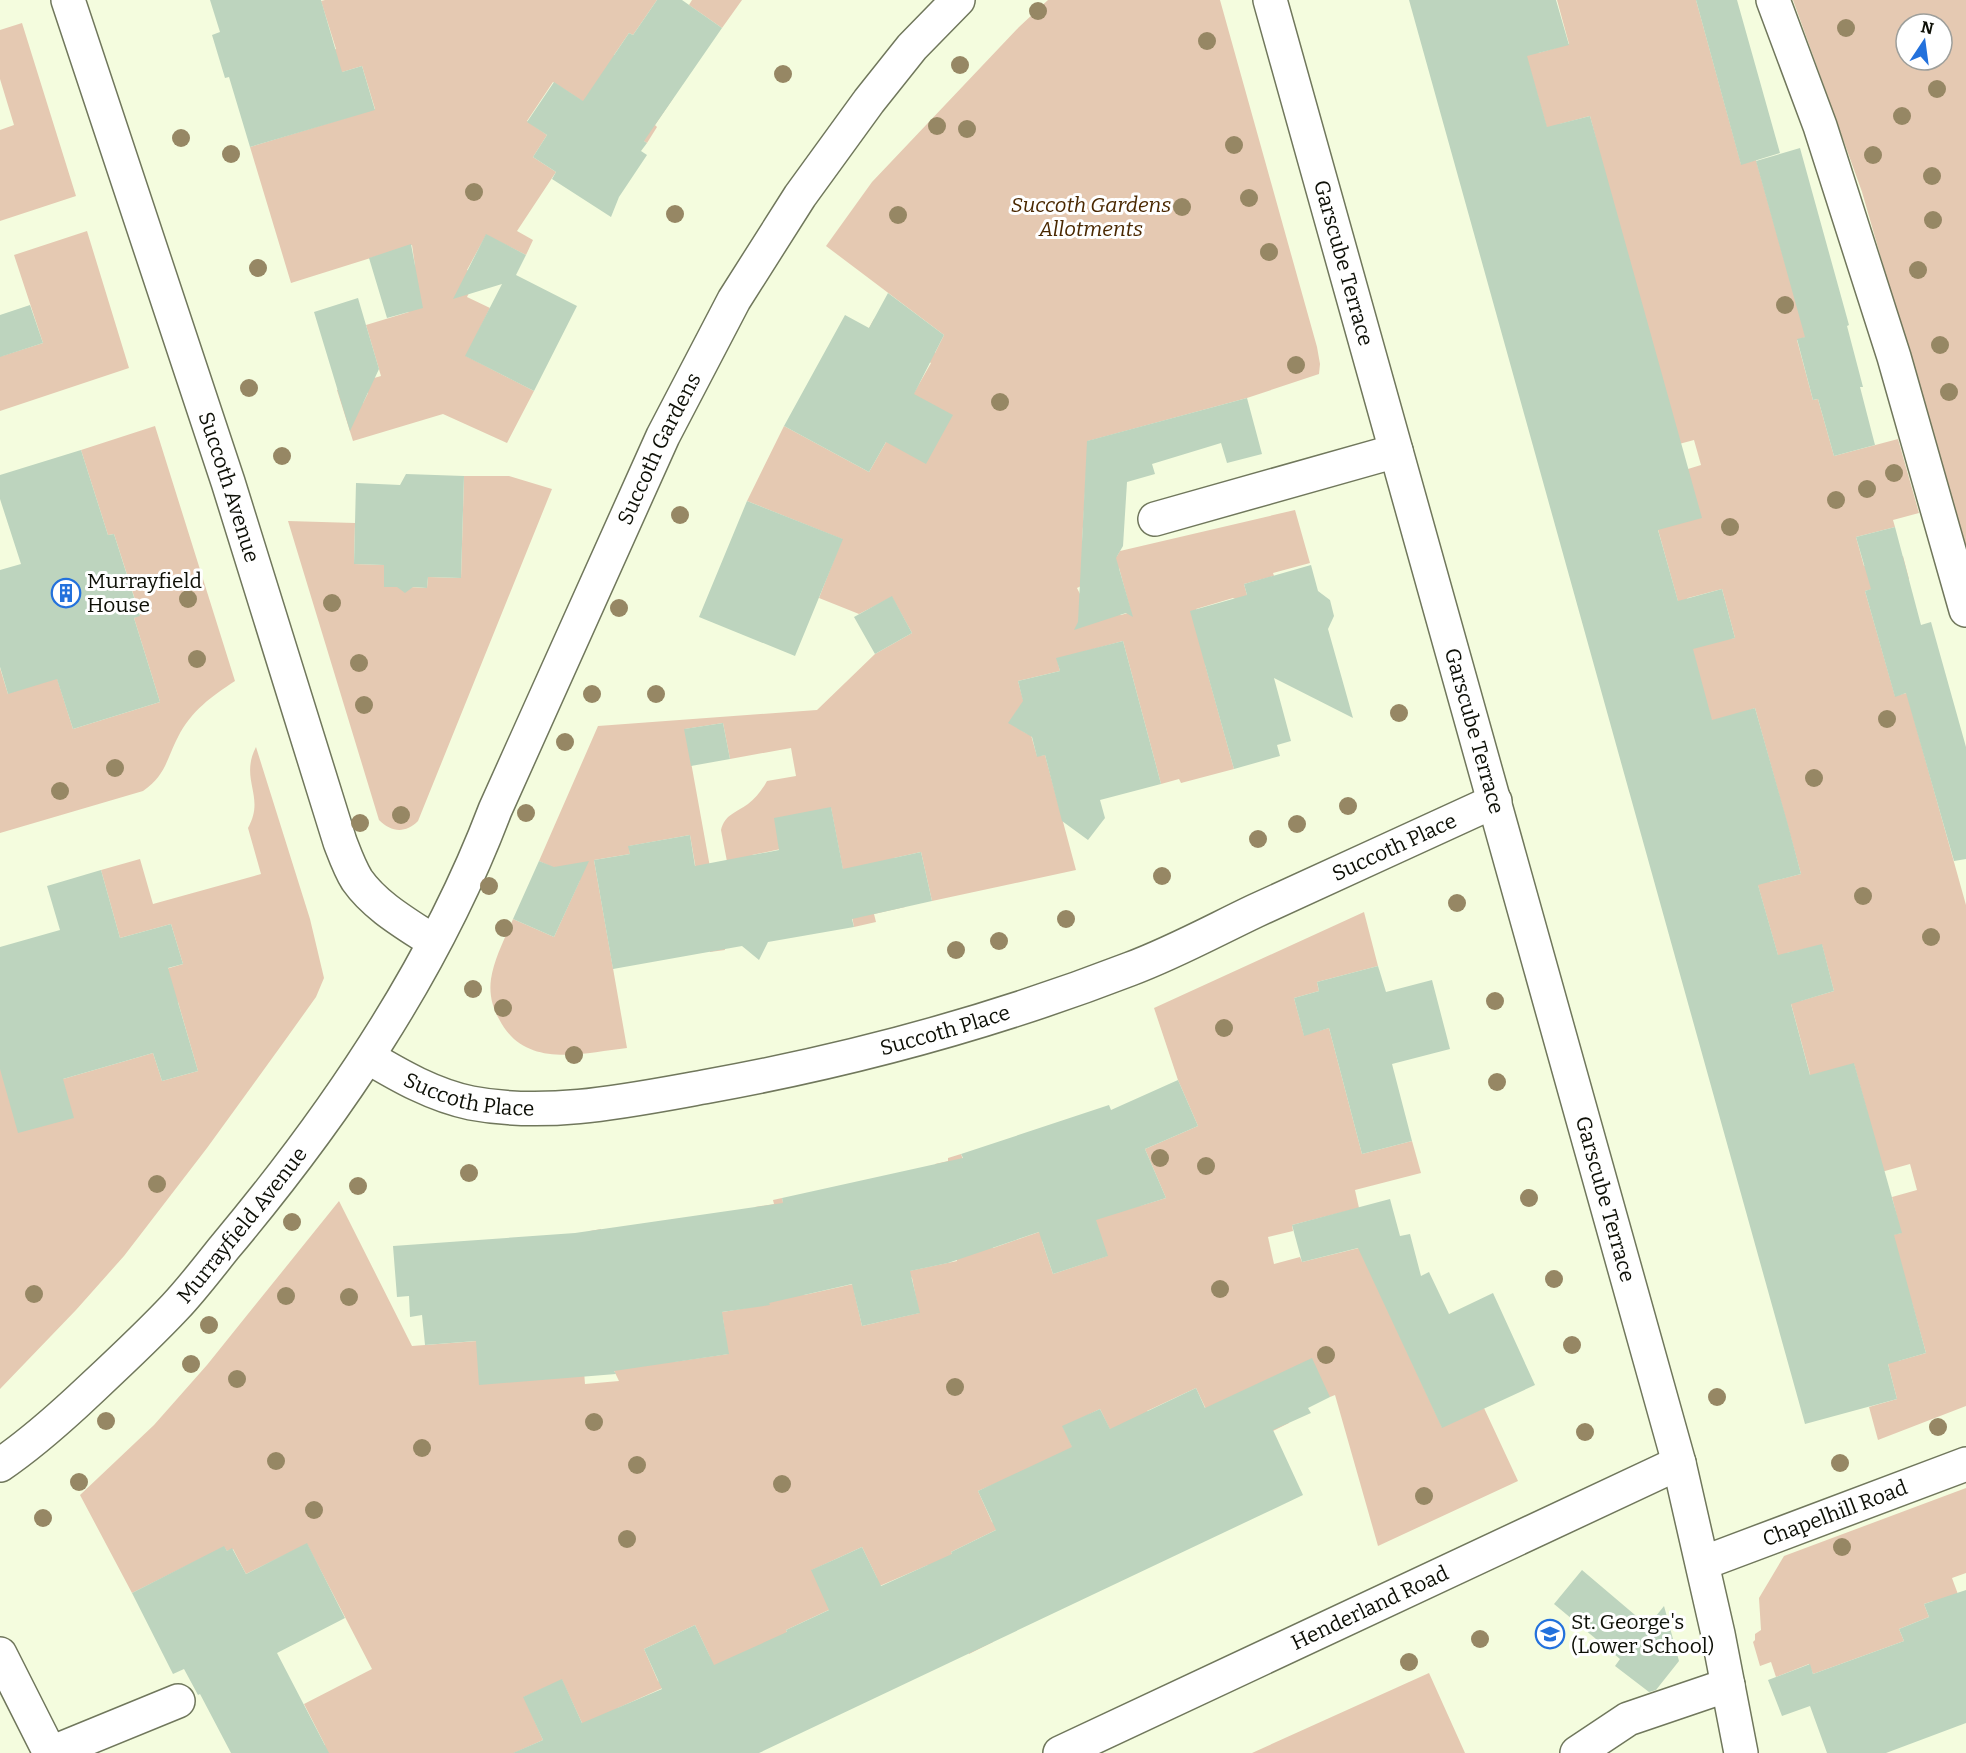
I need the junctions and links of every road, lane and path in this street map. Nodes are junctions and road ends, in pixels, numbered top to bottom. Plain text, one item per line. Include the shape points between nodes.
1 (68, 0) edge
2 (958, 0) edge
3 (1270, 0) edge
4 (1773, 0) edge
5 (1396, 451) junction
6 (1155, 519) dead end
7 (1966, 610) edge
8 (1495, 801) junction
9 (434, 942) junction
10 (368, 1057) junction
11 (1679, 1463) junction
12 (1966, 1464) edge
13 (0, 1465) edge
14 (1703, 1563) junction
15 (0, 1654) edge
16 (1728, 1685) junction
17 (178, 1701) dead end
18 (50, 1753) edge
19 (1060, 1753) edge
20 (1577, 1753) edge
21 (1741, 1753) edge

1 - 9 street, Succoth Avenue via 228,482 340,842 357,879 370,896
2 - 9 street, Succoth Gardens via 912,47 869,101 800,196 734,300 663,436 480,849
3 - 5 street, Garscube Terrace
4 - 7 street via 1820,126 1890,346
5 - 6 street
5 - 8 street, Garscube Terrace
8 - 10 street, Succoth Place via 1133,968 982,1020 833,1061 610,1103 538,1109 455,1099
8 - 11 street, Garscube Terrace
9 - 10 street, Murrayfield Avenue
10 - 13 street, Murrayfield Avenue via 273,1190 176,1306 47,1430
11 - 14 street, Garscube Terrace
11 - 19 street, Henderland Road
12 - 14 street, Chapelhill Road
14 - 16 street, Garscube Terrace
15 - 18 street
16 - 20 street via 1628,1719
16 - 21 street, Garscube Terrace
17 - 18 street

